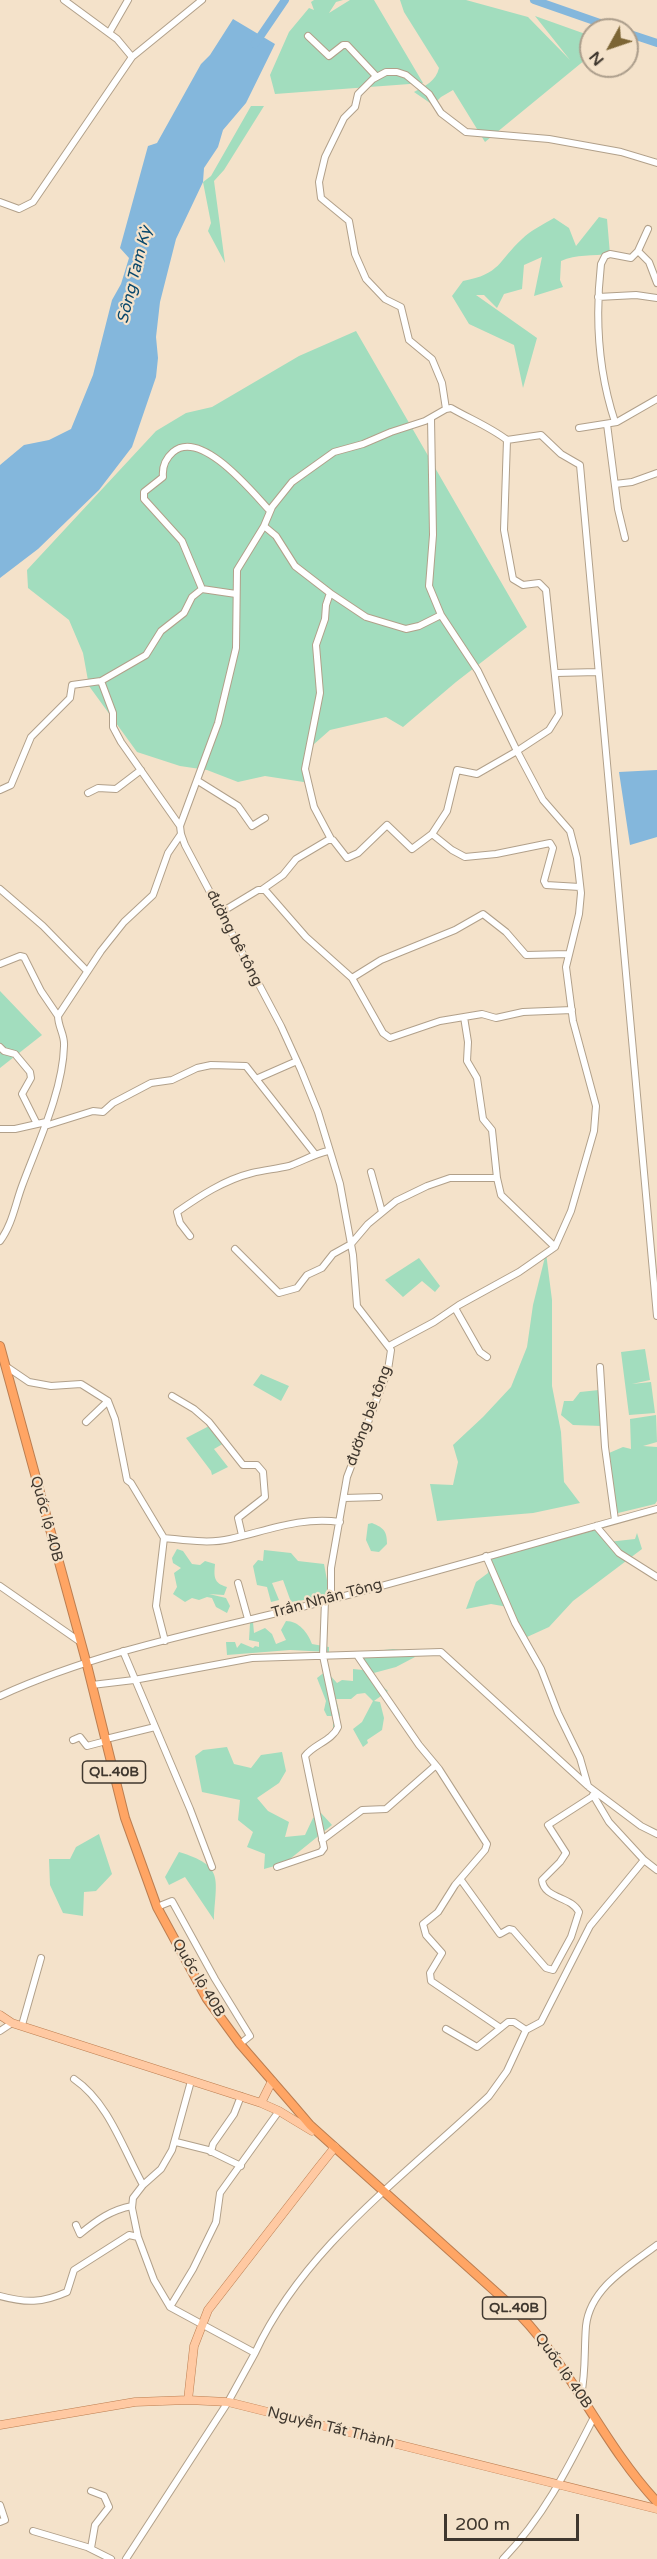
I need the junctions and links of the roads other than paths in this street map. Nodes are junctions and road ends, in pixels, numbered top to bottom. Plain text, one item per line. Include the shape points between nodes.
1 (64, 0) edge
2 (129, 0) edge
3 (202, 0) edge
4 (109, 33) junction
5 (308, 36) dead end
6 (132, 57) junction
7 (376, 76) junction
8 (657, 163) edge
9 (0, 202) edge
10 (648, 229) dead end
11 (639, 251) junction
12 (657, 260) edge
13 (650, 262) junction
14 (657, 283) edge
15 (598, 297) junction
16 (657, 298) edge
17 (657, 399) edge
18 (446, 409) junction
19 (431, 418) junction
20 (615, 422) junction
21 (607, 424) junction
22 (579, 428) dead end
23 (507, 440) junction
24 (657, 473) edge
25 (615, 484) junction
26 (270, 511) junction
27 (264, 526) junction
28 (625, 538) dead end
29 (202, 589) junction
30 (330, 593) junction
31 (236, 594) junction
32 (441, 615) junction
33 (598, 672) junction
34 (556, 673) junction
35 (101, 681) junction
36 (517, 751) junction
37 (141, 770) junction
38 (198, 782) junction
39 (0, 790) edge
40 (88, 793) dead end
41 (265, 818) dead end
42 (180, 826) junction
43 (181, 834) junction
44 (432, 834) junction
45 (331, 838) junction
46 (580, 887) junction
47 (0, 889) edge
48 (263, 889) junction
49 (220, 913) junction
50 (569, 954) junction
51 (0, 964) edge
52 (87, 971) junction
53 (352, 978) junction
54 (572, 1010) junction
55 (58, 1016) junction
56 (464, 1017) junction
57 (0, 1047) edge
58 (297, 1061) junction
59 (255, 1079) junction
60 (37, 1124) junction
61 (45, 1124) junction
62 (0, 1129) edge
63 (328, 1151) junction
64 (315, 1154) junction
65 (371, 1172) dead end
66 (497, 1178) junction
67 (382, 1212) junction
68 (190, 1236) dead end
69 (0, 1241) edge
70 (351, 1244) junction
71 (555, 1247) junction
72 (235, 1249) dead end
73 (454, 1308) junction
74 (657, 1316) edge
75 (0, 1346) edge
76 (389, 1346) junction
77 (487, 1358) dead end
78 (6, 1367) junction
79 (600, 1367) dead end
80 (172, 1396) dead end
81 (108, 1401) junction
82 (86, 1422) dead end
83 (379, 1497) dead end
84 (344, 1498) junction
85 (657, 1509) edge
86 (615, 1521) junction
87 (340, 1522) junction
88 (596, 1526) junction
89 (242, 1535) junction
90 (164, 1538) junction
91 (486, 1556) junction
92 (657, 1576) edge
93 (238, 1583) dead end
94 (0, 1586) edge
95 (328, 1600) junction
96 (248, 1619) junction
97 (79, 1641) junction
98 (165, 1641) junction
99 (123, 1652) junction
100 (357, 1655) junction
101 (323, 1656) junction
102 (86, 1661) junction
103 (134, 1680) junction
104 (92, 1685) junction
105 (0, 1696) edge
106 (155, 1727) junction
107 (73, 1740) dead end
108 (106, 1740) junction
109 (435, 1766) junction
110 (591, 1790) junction
111 (657, 1826) edge
112 (654, 1832) edge
113 (322, 1840) junction
114 (644, 1860) junction
115 (212, 1867) dead end
116 (277, 1868) dead end
117 (657, 1870) edge
118 (461, 1880) junction
119 (157, 1907) junction
120 (41, 1958) dead end
121 (0, 2015) edge
122 (12, 2023) junction
123 (22, 2025) junction
124 (499, 2027) junction
125 (446, 2030) dead end
126 (526, 2030) junction
127 (0, 2031) edge
128 (240, 2044) junction
129 (74, 2079) dead end
130 (191, 2081) junction
131 (272, 2081) junction
132 (241, 2096) junction
133 (261, 2103) junction
134 (279, 2110) junction
135 (176, 2142) junction
136 (334, 2147) junction
137 (211, 2151) junction
138 (241, 2166) junction
139 (143, 2185) junction
140 (384, 2192) junction
141 (132, 2206) junction
142 (76, 2225) dead end
143 (138, 2237) junction
144 (657, 2245) edge
145 (0, 2296) edge
146 (170, 2307) junction
147 (202, 2325) junction
148 (255, 2353) junction
149 (581, 2396) junction
150 (188, 2400) junction
151 (228, 2403) junction
152 (594, 2417) junction
153 (0, 2425) edge
154 (559, 2485) junction
155 (92, 2491) dead end
156 (657, 2502) edge
157 (0, 2505) edge
158 (657, 2509) edge
159 (0, 2522) edge
160 (33, 2530) dead end
161 (91, 2548) junction
162 (111, 2559) edge
163 (126, 2559) edge
164 (503, 2559) edge

1 - 4 street
2 - 4 street
3 - 6 street
4 - 6 street
5 - 7 street via 329,56 347,45
6 - 9 street via 33,202 19,209
7 - 8 street via 393,71 406,75 429,94 441,113 466,132 549,139
7 - 18 street via 358,94 325,157 318,182 321,198 349,221 355,254 366,279 385,299 401,307 409,340 432,359 442,383
10 - 11 street
11 - 13 street
11 - 15 street via 631,258 605,256
12 - 13 street
13 - 14 street
15 - 16 street
15 - 20 street via 602,375
17 - 20 street
18 - 19 street, đường bê tông
18 - 23 street via 452,408
19 - 26 street, đường bê tông via 334,452 292,482
19 - 32 street via 433,535 428,579
20 - 21 street
21 - 22 street
21 - 25 street
23 - 33 street via 541,435 579,465
23 - 34 street via 504,530 513,579 524,585 539,583 546,590
24 - 25 street
25 - 28 street
26 - 27 street, đường bê tông
26 - 29 street via 220,460 191,447 169,456 162,477 144,492 144,499 182,541
27 - 30 street via 276,536 295,566
27 - 31 street, đường bê tông via 237,570
29 - 31 street
29 - 35 street via 192,597 184,613 162,631 146,655
30 - 32 street via 366,617 406,629
30 - 45 street via 316,645 320,693 305,769 314,807
31 - 38 street, đường bê tông via 236,648 218,723
32 - 36 street via 478,671
33 - 34 street
33 - 74 street
34 - 36 street via 559,714 549,730
35 - 37 street via 113,712 113,727
35 - 39 street via 72,685 70,698 31,737 11,785
36 - 44 street via 477,774 457,770 446,814
36 - 46 street via 543,801 570,831 578,858
37 - 40 street via 116,789 98,788
37 - 42 street
38 - 41 street via 238,806 252,826
38 - 42 street, đường bê tông
42 - 43 street, đường bê tông
43 - 49 street, đường bê tông
43 - 52 street via 168,853 153,895 124,922
44 - 45 street via 414,849 387,825 358,853 347,858
44 - 46 street via 465,856 550,843 553,848 546,885
45 - 48 street via 296,859 283,875
46 - 50 street via 579,914
47 - 52 street
48 - 49 street
48 - 53 street via 306,937
49 - 58 street, đường bê tông
50 - 53 street via 526,955 483,914 455,930 381,960
50 - 54 street via 566,967
51 - 55 street via 24,957
52 - 55 street
53 - 56 street via 387,1037
54 - 56 street via 523,1012 496,1018 482,1014
54 - 71 street via 597,1106 594,1131 571,1211
55 - 61 street via 64,1046
56 - 66 street via 467,1061 477,1078 483,1119 492,1130
57 - 60 street via 15,1054 30,1072 22,1094
58 - 59 street
58 - 63 street, đường bê tông via 318,1112
59 - 61 street via 246,1066 211,1065 172,1080 151,1083 103,1112 93,1111
59 - 64 street
60 - 61 street
60 - 62 street
61 - 69 street via 7,1232
63 - 64 street
63 - 70 street, đường bê tông via 340,1184
64 - 68 street via 207,1192 177,1212
65 - 67 street
66 - 67 street via 450,1178 396,1201
66 - 71 street via 501,1195
67 - 70 street
70 - 72 street via 307,1275 297,1288 279,1293
70 - 76 street, đường bê tông via 357,1306
71 - 73 street
73 - 76 street
73 - 77 street
75 - 78 highway, Quốc lộ 40B / QL.40B
76 - 84 street, đường bê tông via 388,1370 346,1477
78 - 81 street via 29,1383 81,1384
78 - 97 highway, Quốc lộ 40B / QL.40B
79 - 86 street
80 - 89 street via 209,1422 243,1465 256,1465 263,1472 265,1497 238,1518
81 - 82 street
81 - 90 street via 116,1419 127,1480
83 - 84 street
84 - 87 street, đường bê tông
85 - 86 street, Trần Nhân Tông
86 - 88 street, Trần Nhân Tông
87 - 89 street via 303,1522
87 - 95 street, đường bê tông
88 - 91 street, Trần Nhân Tông
88 - 92 street via 619,1553
89 - 90 street via 208,1541
90 - 98 street via 156,1606
91 - 95 street, Trần Nhân Tông
91 - 110 street via 515,1623 541,1669
93 - 96 street
94 - 97 street
95 - 96 street, Trần Nhân Tông
95 - 101 street, đường bê tông
96 - 98 street, Trần Nhân Tông
97 - 102 highway, Quốc lộ 40B / QL.40B
98 - 99 street, Trần Nhân Tông
99 - 102 street, Trần Nhân Tông
99 - 103 street
100 - 101 street
100 - 109 street
100 - 110 street via 429,1651 444,1654
101 - 103 street via 252,1658
101 - 113 street, đường bê tông via 338,1727 306,1756
102 - 104 highway, Quốc lộ 40B / QL.40B
102 - 105 street, Trần Nhân Tông
103 - 104 street
103 - 106 street
104 - 108 highway, Quốc lộ 40B / QL.40B
106 - 108 street
106 - 115 street
107 - 108 street via 80,1737 87,1746
108 - 119 highway, Quốc lộ 40B / QL.40B via 125,1818
109 - 113 street via 386,1809 362,1810
109 - 118 street via 487,1844
110 - 112 street
110 - 114 street via 609,1822
110 - 118 street via 548,1825 566,1853 542,1884 579,1912 553,1970 546,1968 513,1930 500,1934
111 - 112 street
113 - 116 street via 321,1852
114 - 117 street
114 - 126 street via 590,1926 541,2022
118 - 124 street via 438,1912 423,1924 426,1935 442,1953 430,1979
119 - 128 highway, Quốc lộ 40B / QL.40B via 207,1998
119 - 128 street via 172,1901 250,2036
120 - 123 street
121 - 122 main road
122 - 123 main road
122 - 127 street
123 - 130 main road
124 - 125 street via 477,2047
124 - 126 street via 511,2021
126 - 140 street via 507,2071 489,2096
128 - 131 highway, Quốc lộ 40B / QL.40B
129 - 139 street via 86,2088 105,2114
130 - 132 main road
130 - 135 street
131 - 133 main road
131 - 136 highway, Quốc lộ 40B / QL.40B
132 - 133 main road
132 - 137 street
133 - 134 main road
134 - 136 main road
134 - 138 street
135 - 137 street
135 - 139 street via 161,2169
136 - 140 highway, Quốc lộ 40B / QL.40B
136 - 147 main road via 221,2292
137 - 138 street
138 - 146 street via 220,2193 216,2222
139 - 141 street
140 - 148 street via 309,2268 269,2323
140 - 149 highway, Quốc lộ 40B / QL.40B via 520,2314
141 - 142 street via 104,2215 80,2234
141 - 143 street
143 - 145 street via 129,2235 78,2266 67,2292 56,2297 32,2303
143 - 146 street via 154,2280
144 - 149 street via 615,2277 591,2306
146 - 147 street
147 - 148 street
147 - 150 main road via 194,2346
148 - 151 street
149 - 152 highway, Quốc lộ 40B / QL.40B
150 - 151 main road, Nguyễn Tất Thành
150 - 153 main road, Nguyễn Tất Thành via 110,2405
151 - 154 main road, Nguyễn Tất Thành
151 - 163 street
152 - 154 street
152 - 156 highway, Quốc lộ 40B / QL.40B via 623,2462
154 - 158 main road, Nguyễn Tất Thành
154 - 164 street
155 - 161 street via 104,2496 109,2507 95,2525
157 - 159 street via 5,2520
160 - 161 street
161 - 162 street

